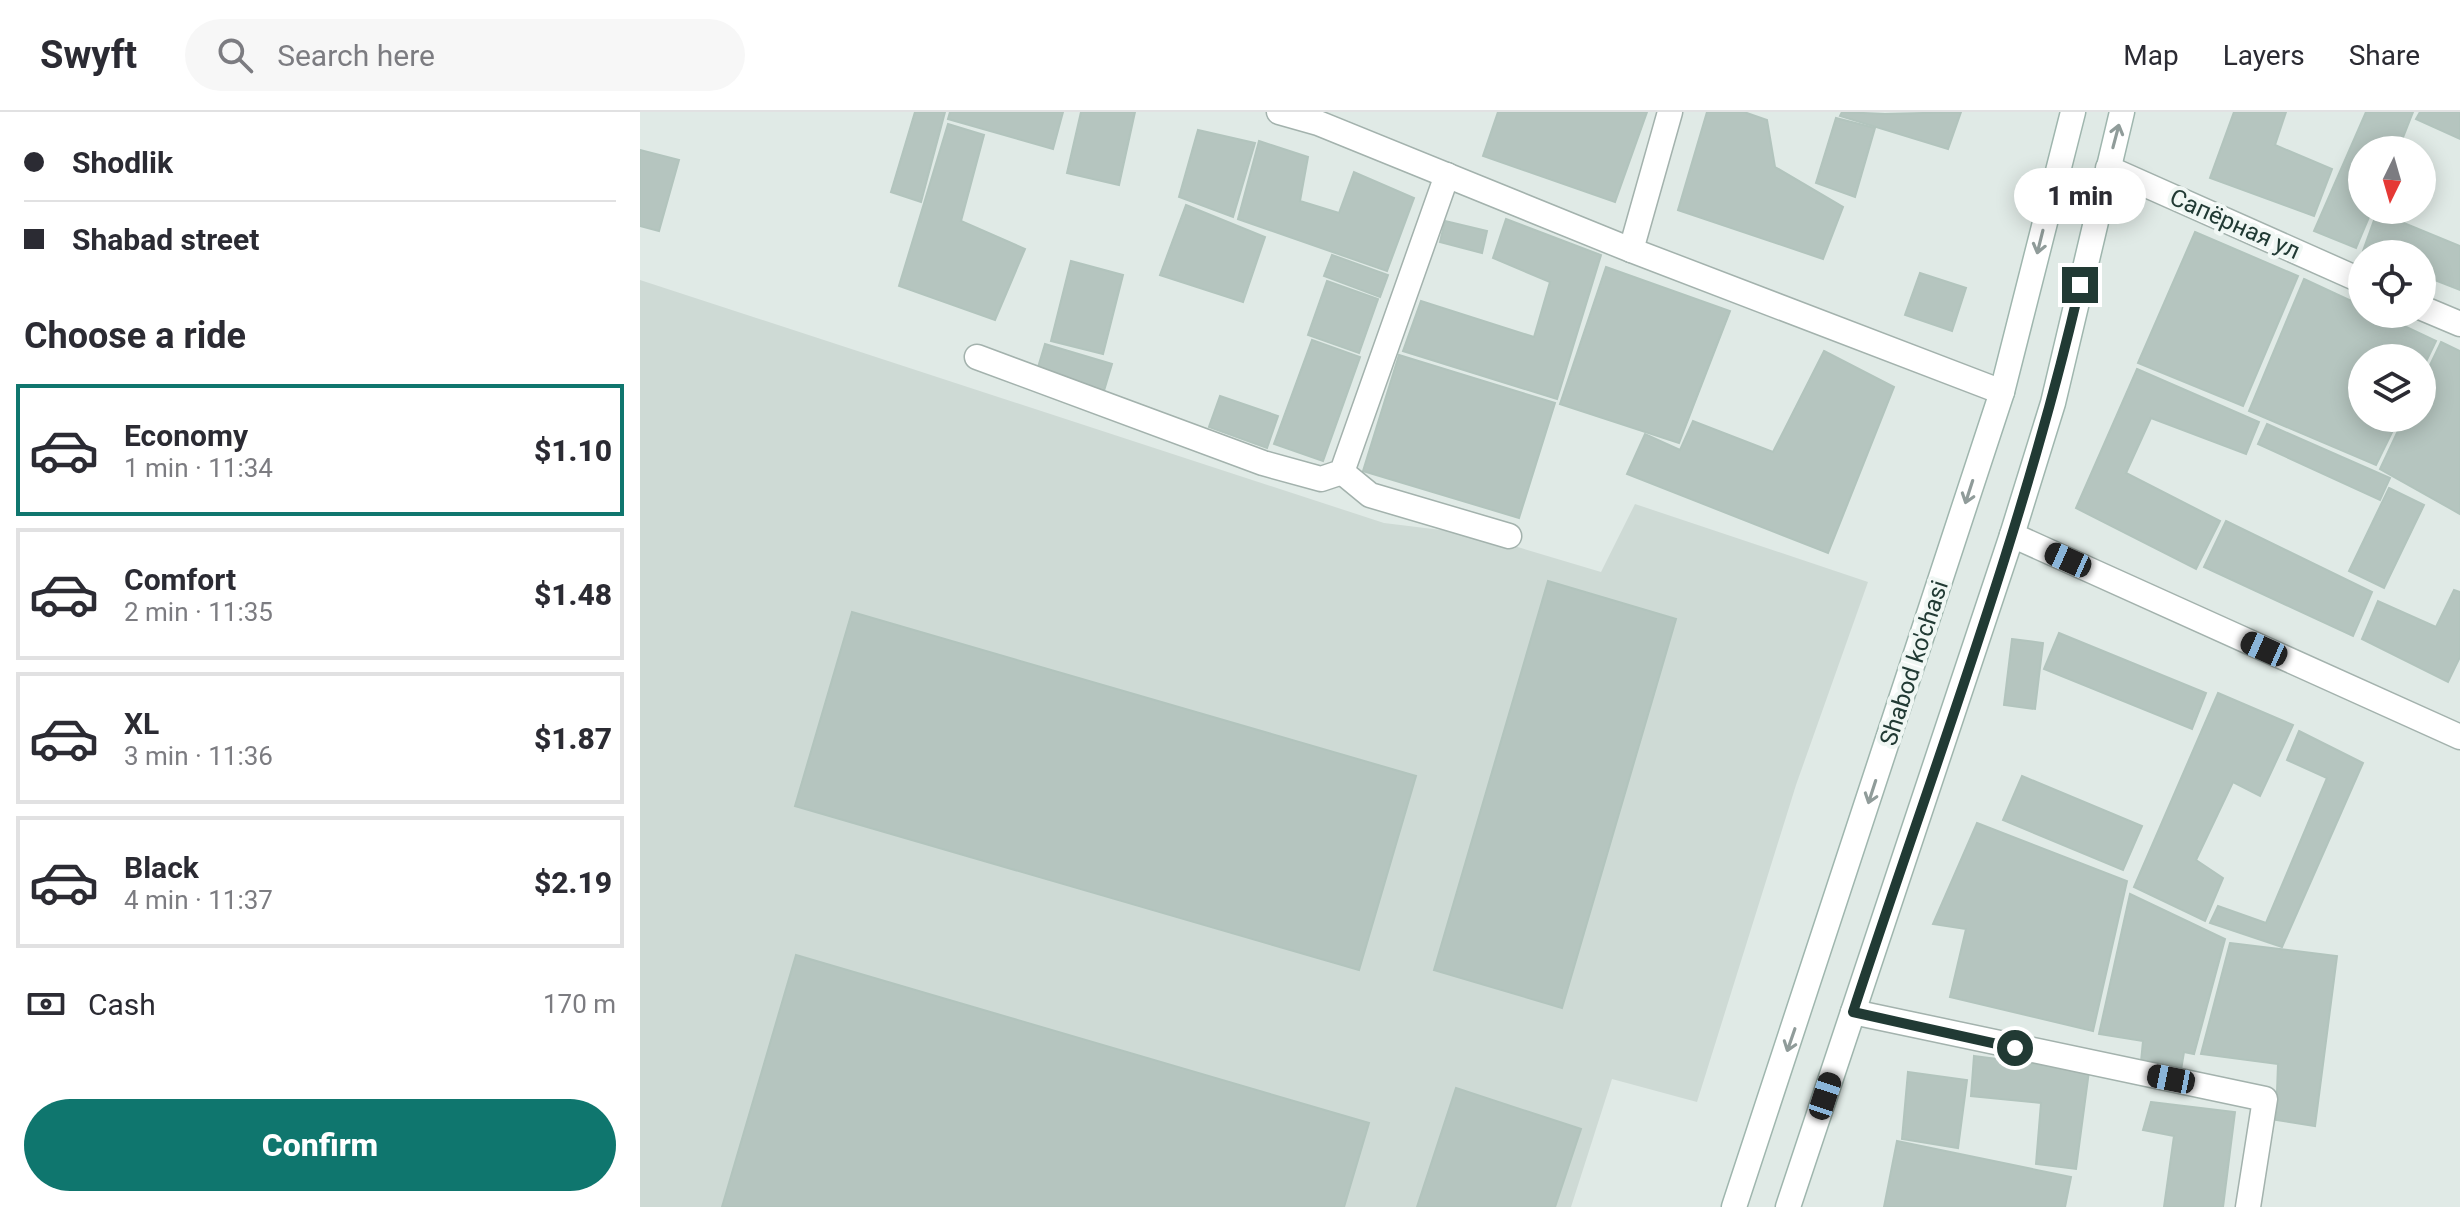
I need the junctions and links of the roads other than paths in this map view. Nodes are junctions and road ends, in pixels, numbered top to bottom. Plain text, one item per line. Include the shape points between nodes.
1 (1279, 112) edge
2 (1670, 112) edge
3 (2073, 112) edge
4 (2122, 112) edge
5 (1319, 118) edge
6 (2108, 168) junction
7 (1447, 175) junction
8 (1631, 250) junction
9 (2348, 275) edge
10 (2436, 314) edge
11 (2460, 324) edge
12 (977, 357) dead end
13 (2002, 392) junction
14 (1342, 472) junction
15 (2012, 535) junction
16 (1509, 536) dead end
17 (2460, 737) edge
18 (1853, 1012) junction
19 (1734, 1207) edge
20 (1788, 1207) edge
21 (2248, 1207) edge

1 - 5 street
2 - 8 street
3 -> 13 street, Shabod ko'chasi
6 -> 4 street
5 - 7 street
6 - 9 street, Сапёрная ул
6 - 15 street via 2053,403
7 - 8 street
7 - 14 street
8 - 13 street
10 - 11 street
12 - 14 street via 1263,463 1321,479
13 -> 19 street, Shabod ko'chasi
14 - 16 street via 1370,495
15 - 17 street
15 - 18 street
18 - 20 street
18 - 21 street via 2265,1099

